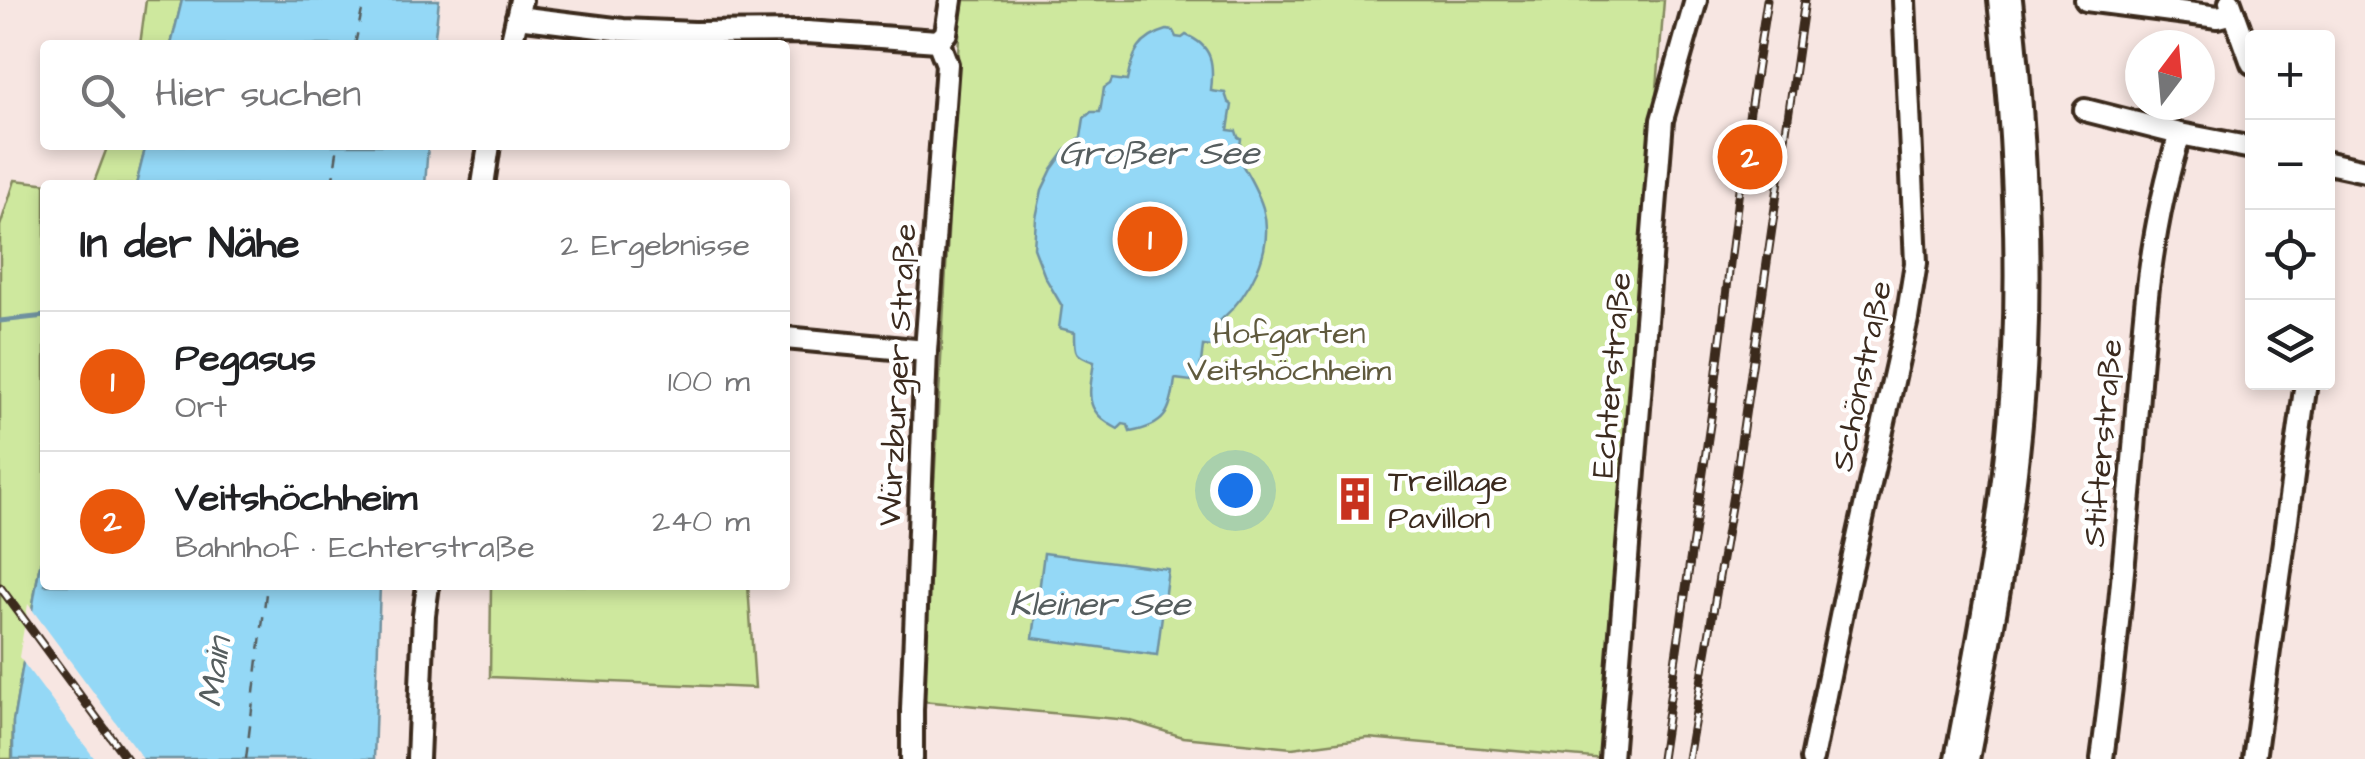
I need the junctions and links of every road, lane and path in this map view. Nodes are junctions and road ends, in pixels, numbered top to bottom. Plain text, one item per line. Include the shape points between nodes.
1 (952, 0) edge
2 (1696, 0) edge
3 (1904, 0) edge
4 (2005, 0) edge
5 (2086, 0) edge
6 (2232, 6) edge
7 (519, 8) edge
8 (511, 40) edge
9 (938, 41) junction
10 (2245, 43) edge
11 (2085, 110) dead end
12 (2180, 134) junction
13 (2245, 147) edge
14 (489, 150) edge
15 (2335, 165) edge
16 (2365, 172) edge
17 (484, 180) edge
18 (790, 338) edge
19 (926, 350) junction
20 (2305, 390) edge
21 (427, 590) edge
22 (418, 759) edge
23 (912, 759) edge
24 (1611, 759) edge
25 (1812, 759) edge
26 (1962, 759) edge
27 (2102, 759) edge
28 (2254, 759) edge

1 - 9 street, Würzburger Straße
2 - 24 street, Echterstraße via 1662,120
3 - 25 street, Schönstraße via 1916,263
4 - 26 main road via 2022,218 2020,353 2009,482
5 - 6 street via 2218,18
6 - 10 street
7 - 8 street
7 - 9 street via 623,30
9 - 19 street, Würzburger Straße via 947,64
11 - 12 street
12 - 13 street
12 - 27 street, Stifterstraße via 2149,272
14 - 17 street
15 - 16 street
18 - 19 street
19 - 23 street, Würzburger Straße
20 - 28 street
21 - 22 street

